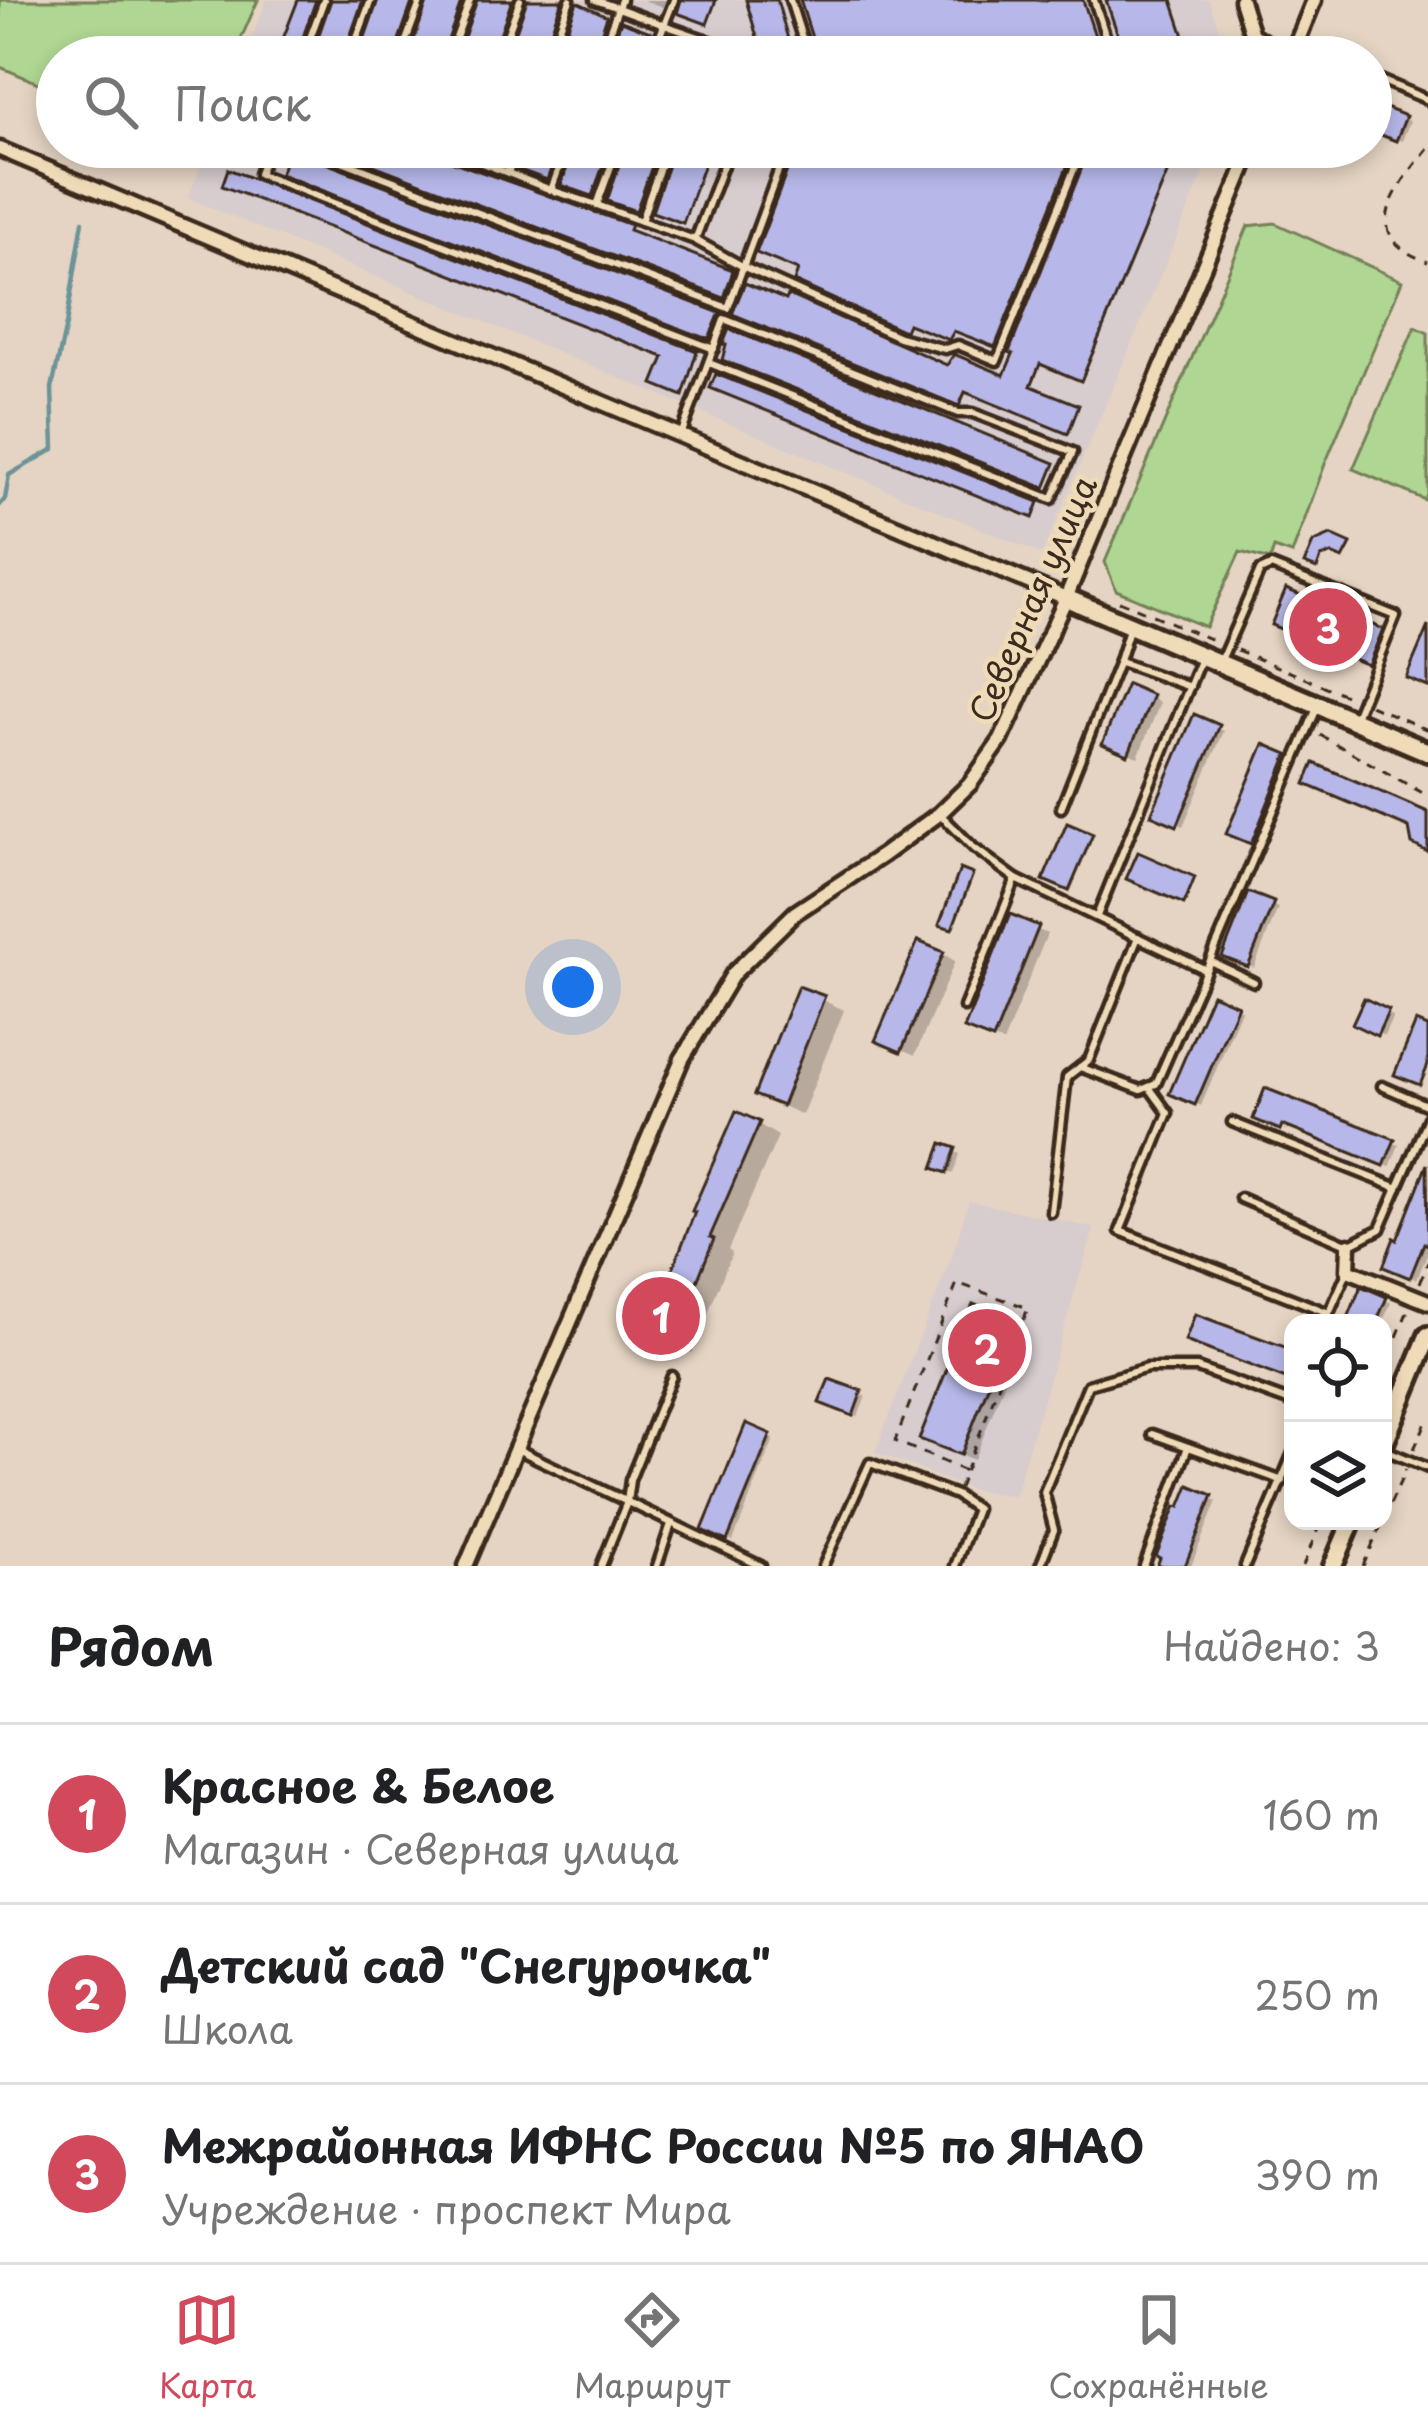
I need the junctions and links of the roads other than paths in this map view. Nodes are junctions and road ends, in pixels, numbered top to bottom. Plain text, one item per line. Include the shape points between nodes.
1 (324, 0) edge
2 (370, 0) edge
3 (421, 0) edge
4 (470, 0) edge
5 (520, 0) edge
6 (570, 0) edge
7 (595, 0) edge
8 (674, 0) edge
9 (790, 0) edge
10 (1094, 0) edge
11 (1241, 0) edge
12 (1314, 0) edge
13 (619, 4) edge
14 (664, 25) junction
15 (1252, 33) junction
16 (311, 36) edge
17 (357, 36) edge
18 (408, 36) edge
19 (457, 36) edge
20 (507, 36) edge
21 (557, 36) edge
22 (608, 36) edge
23 (660, 36) edge
24 (696, 36) edge
25 (801, 36) edge
26 (1105, 36) edge
27 (1253, 36) edge
28 (1255, 36) edge
29 (1300, 36) edge
30 (1392, 85) edge
31 (1428, 100) edge
32 (0, 149) edge
33 (36, 164) edge
34 (45, 168) edge
35 (261, 168) edge
36 (360, 168) edge
37 (498, 168) edge
38 (510, 168) edge
39 (559, 168) edge
40 (610, 168) edge
41 (659, 168) edge
42 (722, 168) edge
43 (779, 168) edge
44 (1075, 168) edge
45 (1244, 168) edge
46 (508, 173) junction
47 (551, 190) junction
48 (596, 205) junction
49 (640, 221) junction
50 (695, 240) junction
51 (742, 266) junction
52 (728, 308) junction
53 (724, 319) junction
54 (714, 349) junction
55 (709, 364) junction
56 (681, 435) junction
57 (1066, 598) junction
58 (1130, 626) junction
59 (1216, 655) junction
60 (1119, 661) junction
61 (1190, 687) junction
62 (1318, 705) junction
63 (1354, 721) junction
64 (1428, 752) edge
65 (1061, 808) dead end
66 (939, 814) junction
67 (1016, 879) junction
68 (1097, 916) junction
69 (1138, 937) junction
70 (1208, 965) junction
71 (1254, 982) dead end
72 (964, 1007) dead end
73 (1080, 1067) junction
74 (1149, 1087) junction
75 (1382, 1087) dead end
76 (1428, 1106) edge
77 (1428, 1118) edge
78 (1232, 1122) dead end
79 (1398, 1188) junction
80 (1240, 1198) dead end
81 (1051, 1212) dead end
82 (1349, 1245) junction
83 (1348, 1270) junction
84 (1428, 1303) edge
85 (1329, 1313) joint
86 (1428, 1336) edge
87 (672, 1376) dead end
88 (1284, 1399) edge
89 (1392, 1423) edge
90 (1152, 1434) dead end
91 (1188, 1447) junction
92 (1392, 1447) edge
93 (516, 1448) junction
94 (1428, 1468) edge
95 (1283, 1481) joint
96 (627, 1502) junction
97 (671, 1523) junction
98 (1348, 1530) edge
99 (466, 1566) edge
100 (602, 1566) edge
101 (657, 1566) edge
102 (761, 1566) edge
103 (823, 1566) edge
104 (956, 1566) edge
105 (1040, 1566) edge
106 (1144, 1566) edge
107 (1245, 1566) edge
108 (1333, 1566) edge

1 - 16 lane
2 - 17 lane
3 - 18 lane
4 - 19 lane
5 - 20 lane
6 - 21 lane
7 - 13 lane
8 - 14 lane
9 - 25 lane
10 - 26 lane
11 - 15 street
12 - 29 street
13 - 14 lane
13 - 22 lane
14 - 23 lane
14 - 24 lane
15 - 27 street
15 - 28 street
30 - 31 lane
32 - 33 street
34 - 56 street
35 - 54 lane via 259,175
36 - 52 lane
37 - 46 lane
38 - 46 lane
39 - 47 lane
40 - 48 lane
41 - 49 lane
42 - 50 lane
43 - 51 lane
44 - 51 lane via 997,362 958,345 899,337
45 - 57 street, Северная улица
46 - 47 lane
47 - 48 lane
48 - 49 lane
49 - 50 lane
50 - 51 lane
51 - 52 lane
52 - 53 lane
53 - 54 lane
53 - 55 lane via 1072,452 1052,499
54 - 55 lane
55 - 56 lane
56 - 57 street
57 - 58 street
57 - 66 street, Северная улица via 1001,740
58 - 59 street
58 - 60 lane
59 - 61 lane
59 - 62 street
59 - 63 lane via 1270,566 1396,616
60 - 61 lane
60 - 65 lane
61 - 68 lane
62 - 63 street
62 - 70 lane
63 - 64 street
66 - 67 lane
66 - 93 street, Северная улица via 794,913 733,974 682,1059
67 - 68 lane
67 - 72 lane
68 - 69 lane
69 - 70 lane
69 - 73 lane
70 - 71 lane
70 - 74 lane
73 - 74 lane
73 - 81 lane via 1066,1077
74 - 85 lane via 1168,1113 1120,1231
75 - 76 lane
77 - 79 lane
78 - 79 lane
79 - 82 lane via 1380,1229
80 - 82 lane
82 - 83 street
83 - 84 street
83 - 85 lane
86 - 89 street
87 - 96 lane
88 - 105 lane via 1197,1368 1147,1368 1088,1385 1044,1492 1054,1530
90 - 91 lane
91 - 95 lane
91 - 106 lane
92 - 94 lane
93 - 96 lane
93 - 99 street, Северная улица
95 - 107 lane
96 - 97 lane
96 - 100 lane
97 - 101 lane
97 - 102 lane
98 - 108 street
103 - 104 lane via 870,1463 976,1509

